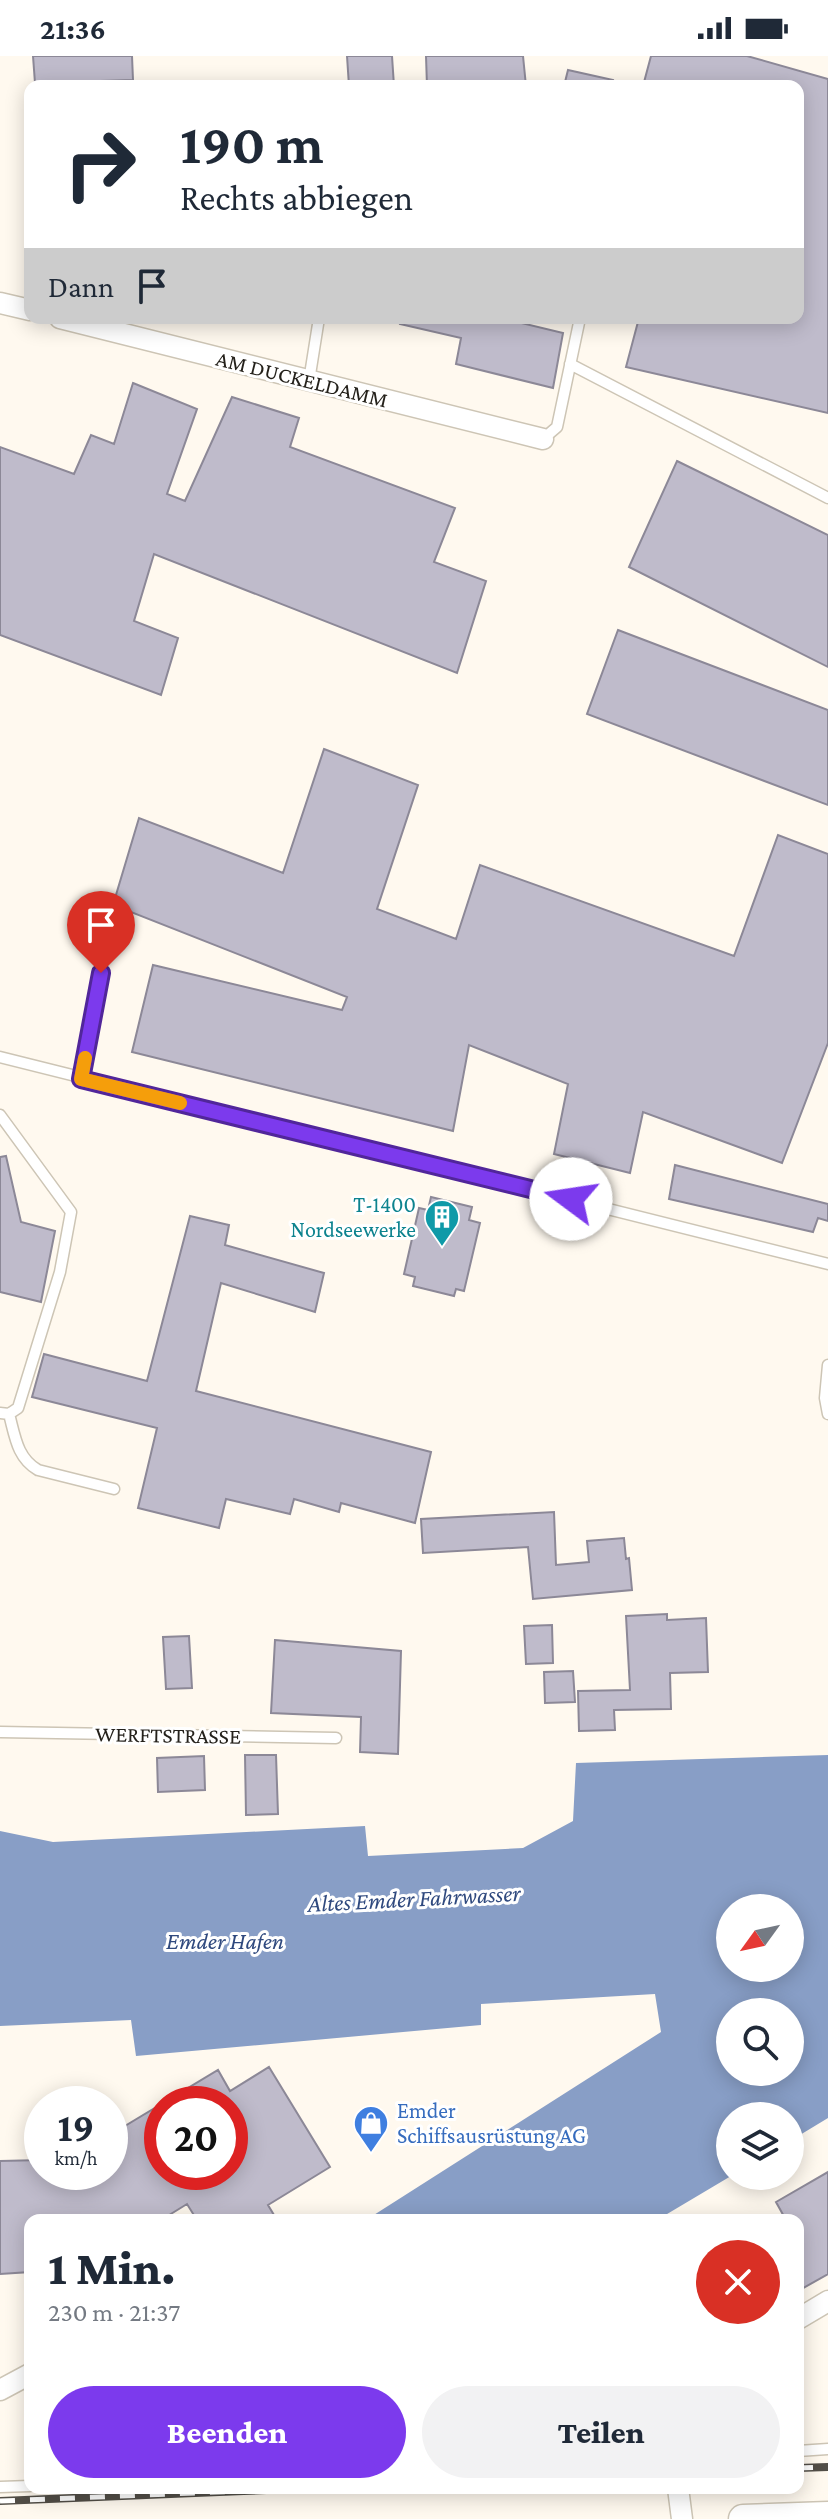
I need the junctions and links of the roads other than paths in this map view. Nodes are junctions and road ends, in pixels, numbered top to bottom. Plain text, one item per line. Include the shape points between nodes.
1 (0, 303) edge
2 (24, 309) edge
3 (84, 324) edge
4 (318, 324) edge
5 (579, 324) edge
6 (570, 364) junction
7 (309, 381) junction
8 (543, 439) joint
9 (828, 498) edge
10 (101, 973) dead end
11 (0, 1057) edge
12 (81, 1079) junction
13 (0, 1115) edge
14 (828, 1264) edge
15 (828, 1365) edge
16 (4, 1413) edge
17 (828, 1414) edge
18 (114, 1489) dead end
19 (0, 1732) edge
20 (336, 1738) dead end
21 (828, 2301) edge
22 (804, 2315) edge
23 (24, 2377) edge
24 (0, 2390) edge
25 (828, 2449) edge
26 (804, 2451) edge
27 (24, 2486) edge
28 (0, 2487) edge
29 (679, 2494) edge
30 (828, 2516) edge
31 (682, 2519) edge
32 (743, 2519) edge

1 - 2 street
3 - 7 street, AM DUCKELDAMM
4 - 7 lane
5 - 6 lane
6 - 8 lane via 557,427
6 - 9 lane
7 - 8 street, AM DUCKELDAMM
10 - 12 lane
11 - 12 lane
12 - 14 lane
13 - 16 lane via 71,1212 60,1272 18,1408
15 - 17 lane
16 - 18 lane via 28,1464
19 - 20 lane, WERFTSTRASSE
21 - 22 street
23 - 24 street
25 - 26 lane
27 - 28 lane
29 - 31 street
30 - 32 main road

